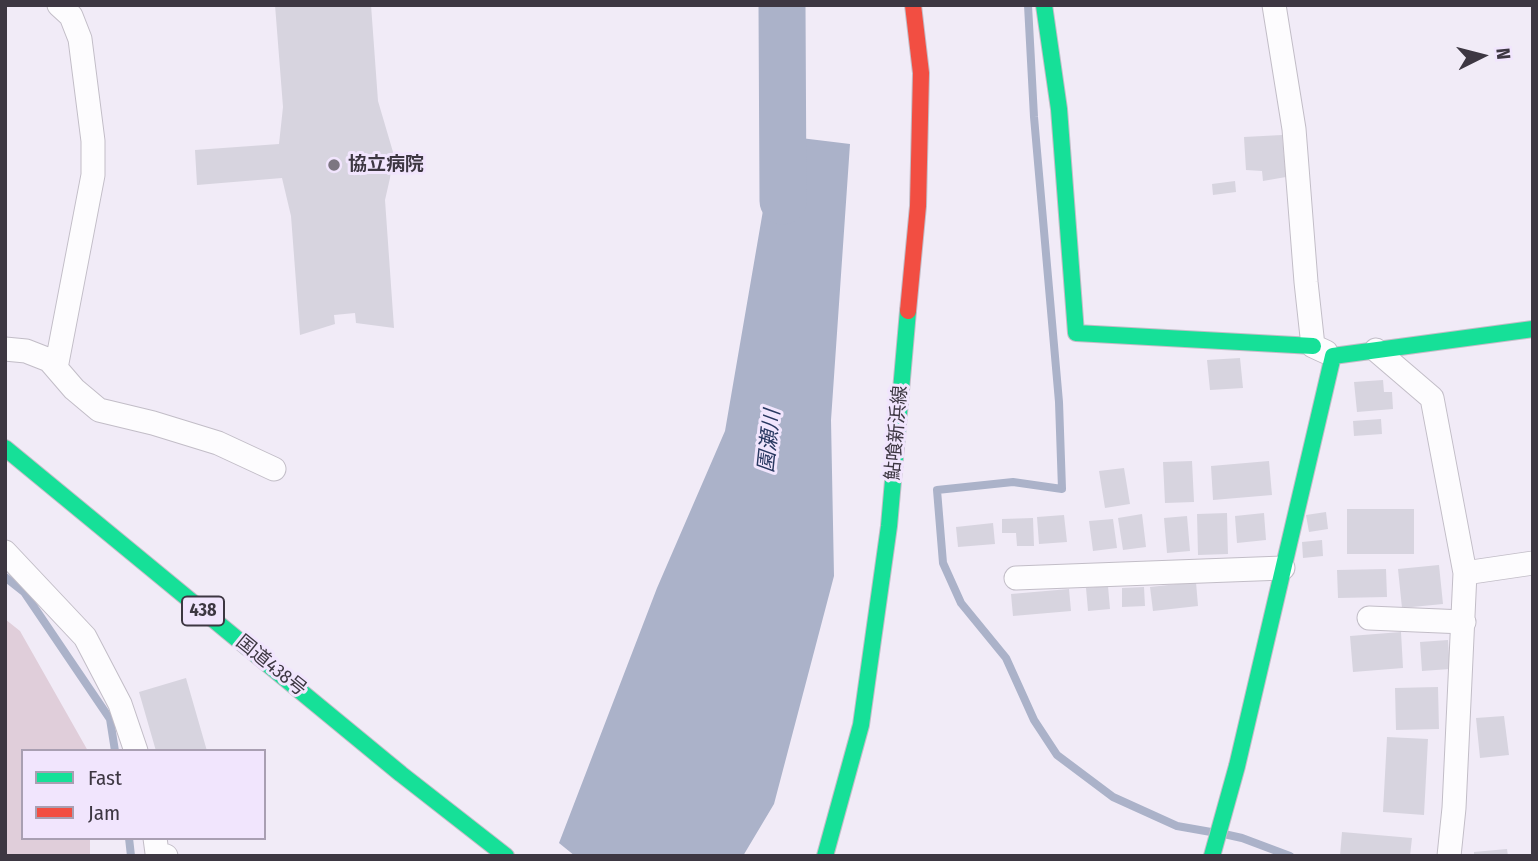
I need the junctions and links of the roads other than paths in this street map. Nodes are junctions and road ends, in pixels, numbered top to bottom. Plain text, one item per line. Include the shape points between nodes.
1 (59, 5) edge
2 (913, 5) edge
3 (1044, 5) edge
4 (1274, 5) edge
5 (1533, 329) edge
6 (5, 349) edge
7 (1376, 350) junction
8 (1323, 351) junction
9 (56, 368) junction
10 (5, 448) edge
11 (274, 469) dead end
12 (5, 552) edge
13 (1533, 563) edge
14 (1283, 568) junction
15 (1465, 573) junction
16 (1016, 578) dead end
17 (1368, 618) dead end
18 (1464, 622) junction
19 (135, 749) edge
20 (155, 840) edge
21 (166, 856) edge
22 (506, 856) edge
23 (825, 856) edge
24 (1212, 856) edge
25 (1449, 856) edge

1 - 9 street via 71,16 80,39 93,175
2 - 23 main road, 鮎喰新浜線 via 920,73 918,206 889,526 861,725
3 - 8 main road via 1059,109 1076,333
4 - 8 street via 1294,129 1306,282
5 - 7 main road
6 - 9 street via 49,360
7 - 8 main road
7 - 15 street via 1432,398
8 - 14 main road
9 - 11 street via 99,410 218,443
10 - 22 main road, 国道438号 / 438
12 - 19 street via 85,637 120,704
13 - 15 street
14 - 16 street
14 - 24 main road
15 - 18 street
17 - 18 street
18 - 25 street
20 - 21 street via 157,853

